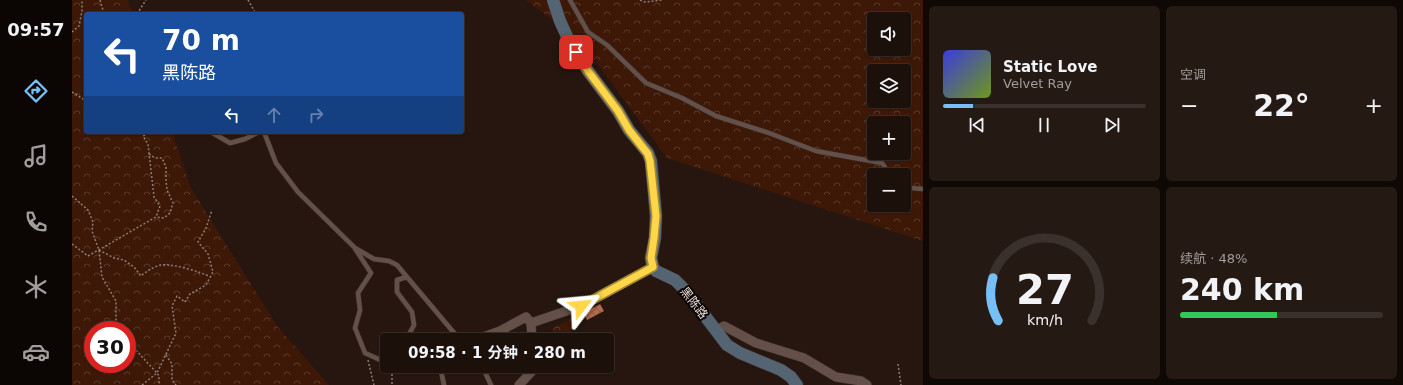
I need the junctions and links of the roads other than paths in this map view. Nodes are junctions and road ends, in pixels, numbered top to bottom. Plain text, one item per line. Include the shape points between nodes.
1 (553, 0) edge
2 (570, 0) edge
3 (214, 134) edge
4 (255, 134) edge
5 (265, 134) edge
6 (885, 168) edge
7 (911, 188) edge
8 (923, 189) edge
9 (354, 247) junction
10 (653, 267) junction
11 (407, 277) junction
12 (530, 323) junction
13 (715, 330) junction
14 (410, 333) edge
15 (454, 333) edge
16 (494, 333) edge
17 (531, 333) edge
18 (380, 360) edge
19 (441, 373) edge
20 (485, 373) edge
21 (530, 373) edge
22 (444, 385) edge
23 (491, 385) edge
24 (519, 385) edge
25 (797, 385) edge
26 (867, 385) edge

1 - 10 street via 570,43 648,154 656,216 651,258
2 - 6 lane via 588,32 607,45 646,83 716,116 816,151 882,163
3 - 4 lane via 230,143
5 - 9 lane via 276,164 298,192
7 - 8 lane
9 - 11 lane via 374,260 389,261 397,265
9 - 18 lane via 371,273 358,293 360,310 355,328 365,353
10 - 12 street via 581,306
10 - 13 street, 黑陈路 via 675,280 686,291
11 - 14 lane via 397,280 397,292 412,312 414,325
11 - 15 lane
12 - 16 street via 526,317
12 - 17 street
13 - 25 street, 黑陈路 via 727,345 781,370
13 - 26 street via 724,326 756,343 804,358 836,377 860,381
19 - 22 lane
20 - 23 lane
21 - 24 street

